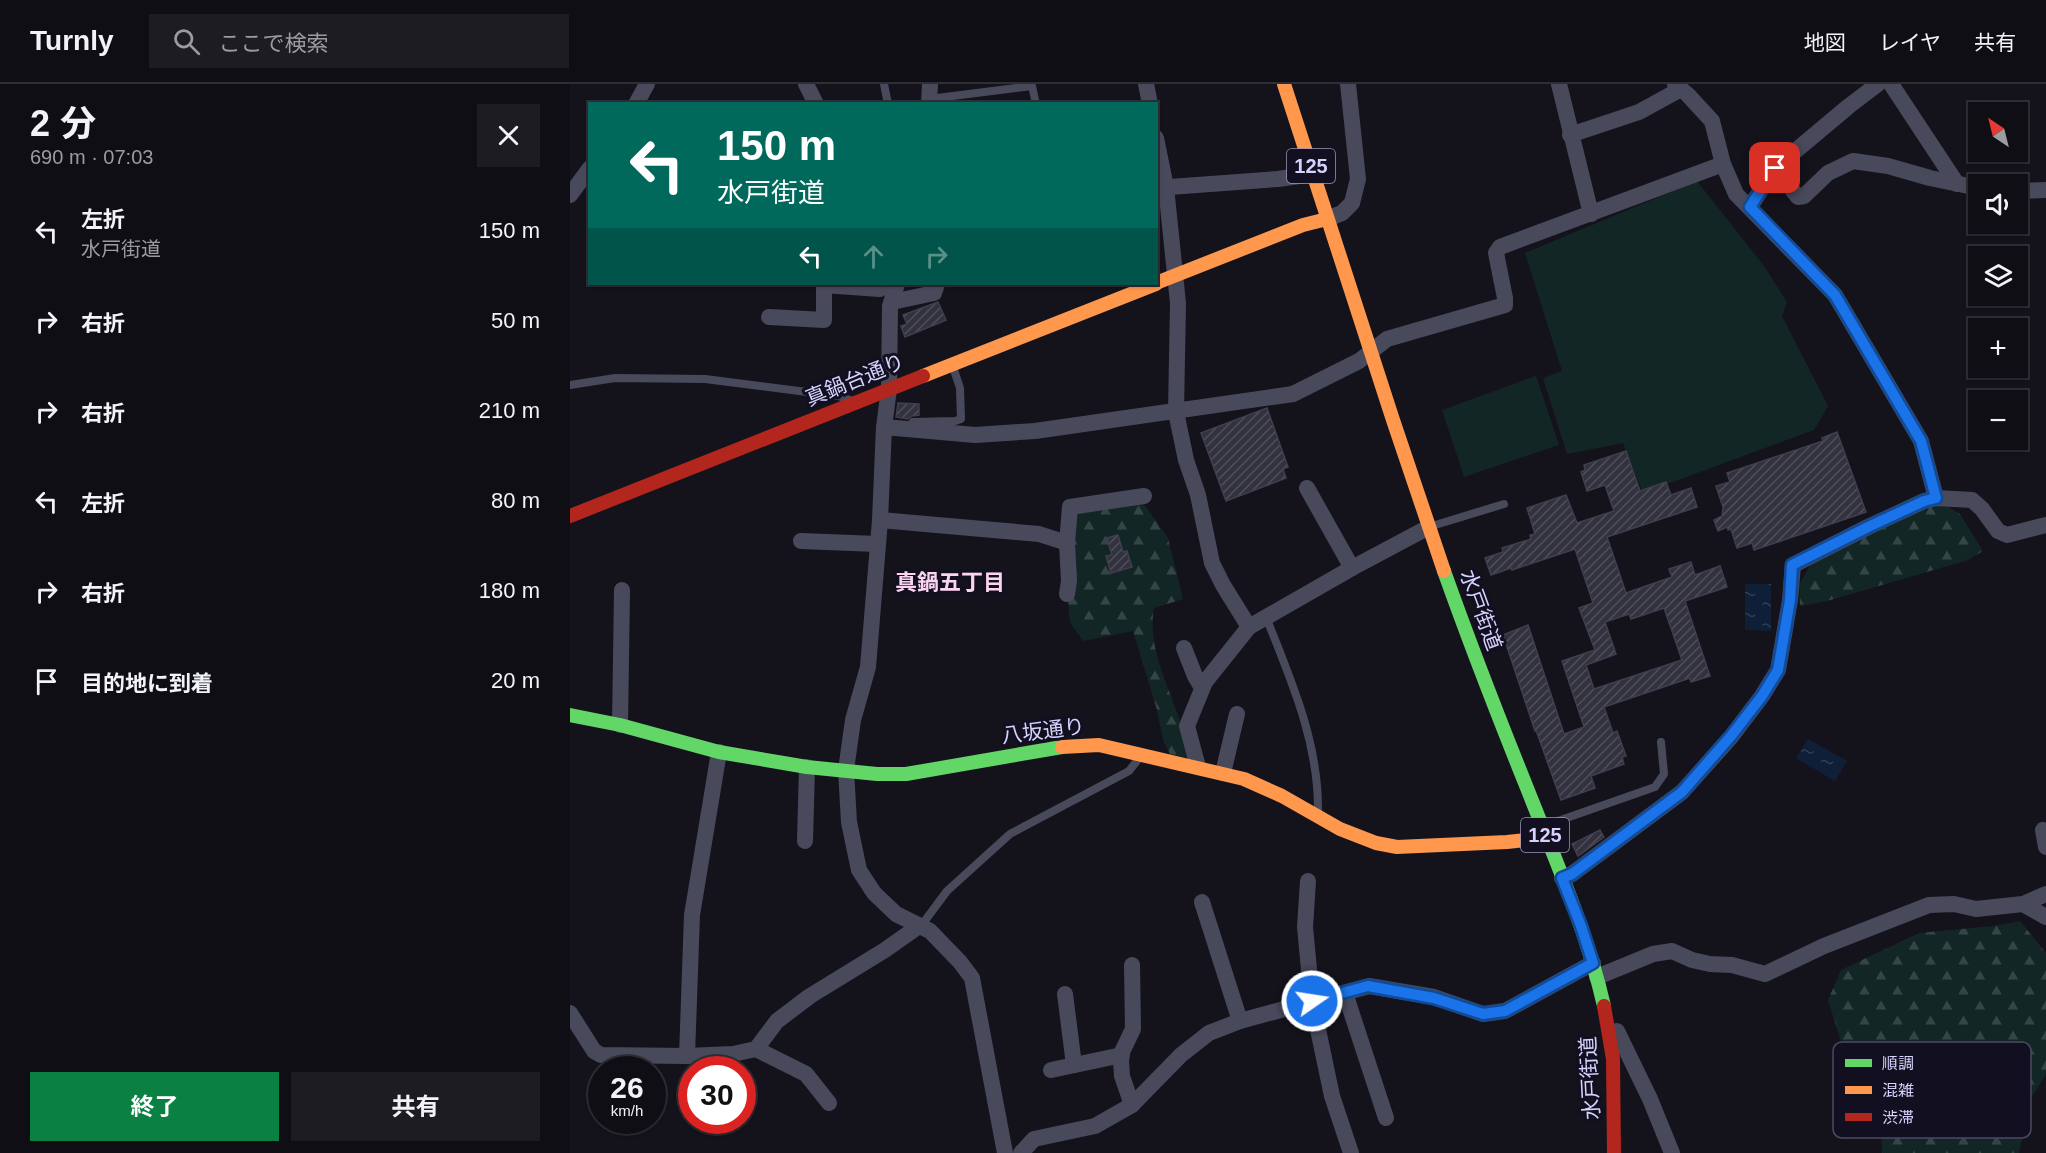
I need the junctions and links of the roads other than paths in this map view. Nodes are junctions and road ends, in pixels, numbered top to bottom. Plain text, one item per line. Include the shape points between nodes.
1 (647, 84) edge
2 (806, 84) edge
3 (884, 84) edge
4 (1146, 84) edge
5 (1284, 84) edge
6 (1348, 84) edge
7 (1559, 84) edge
8 (1878, 84) edge
9 (1891, 84) edge
10 (1678, 86) edge
11 (930, 96) edge
12 (637, 102) edge
13 (815, 102) edge
14 (888, 102) edge
15 (1036, 102) edge
16 (1150, 102) edge
17 (1570, 135) junction
18 (1158, 158) edge
19 (1724, 164) junction
20 (1775, 168) junction
21 (588, 171) edge
22 (1313, 174) junction
23 (1957, 184) junction
24 (1968, 186) edge
25 (1161, 188) edge
26 (2046, 190) edge
27 (2028, 191) edge
28 (570, 195) edge
29 (1750, 207) junction
30 (1590, 214) junction
31 (1327, 219) junction
32 (1174, 276) junction
33 (1158, 282) edge
34 (897, 285) edge
35 (937, 285) edge
36 (1151, 285) edge
37 (879, 286) edge
38 (891, 304) junction
39 (770, 317) dead end
40 (1370, 351) junction
41 (952, 364) junction
42 (570, 385) edge
43 (889, 389) junction
44 (856, 402) junction
45 (1176, 412) junction
46 (884, 423) junction
47 (1307, 488) dead end
48 (1144, 496) dead end
49 (1936, 498) junction
50 (1504, 504) dead end
51 (570, 516) edge
52 (880, 520) junction
53 (1429, 527) junction
54 (2046, 527) edge
55 (801, 541) dead end
56 (1067, 543) junction
57 (877, 544) junction
58 (1352, 568) junction
59 (622, 590) dead end
60 (1067, 594) dead end
61 (1266, 617) junction
62 (1249, 627) junction
63 (1184, 648) dead end
64 (1202, 688) junction
65 (1237, 714) dead end
66 (570, 715) edge
67 (620, 724) junction
68 (1661, 742) dead end
69 (719, 752) junction
70 (1142, 756) junction
71 (807, 767) junction
72 (1198, 767) junction
73 (846, 770) junction
74 (1224, 773) junction
75 (1318, 817) junction
76 (2043, 830) dead end
77 (1544, 832) junction
78 (805, 841) dead end
79 (2046, 847) edge
80 (1562, 878) junction
81 (1308, 881) dead end
82 (2046, 894) edge
83 (1202, 902) dead end
84 (2023, 904) junction
85 (2046, 917) edge
86 (920, 926) junction
87 (1132, 965) dead end
88 (1595, 970) junction
89 (1065, 993) dead end
90 (1345, 993) junction
91 (1312, 1001) junction
92 (1604, 1004) junction
93 (570, 1013) edge
94 (1240, 1021) junction
95 (756, 1049) junction
96 (1122, 1055) junction
97 (687, 1056) junction
98 (1074, 1065) junction
99 (1051, 1070) dead end
100 (829, 1103) dead end
101 (1132, 1105) junction
102 (1386, 1118) dead end
103 (1005, 1153) edge
104 (1021, 1153) edge
105 (1351, 1153) edge
106 (1611, 1153) edge
107 (1671, 1153) edge

1 - 12 street
2 - 13 street
3 - 14 lane
4 - 16 street
5 - 22 main road, 水戸街道 / 125
6 - 31 street via 1358,179 1352,203 1342,213
7 - 17 street
8 - 20 street
9 - 23 street
10 - 17 street via 1639,112
10 - 19 street via 1712,121
11 - 15 lane via 1032,86
17 - 30 street
18 - 25 street
19 - 29 street via 1736,194
19 - 30 street
20 - 23 street via 1798,197 1828,173 1853,161
20 - 29 street
21 - 28 street
22 - 25 street
22 - 31 main road, 水戸街道 / 125
23 - 24 street
25 - 32 street
26 - 27 street
29 - 49 street via 1835,295 1921,441
30 - 40 street via 1500,248 1496,253 1505,305 1387,339
31 - 32 main road, 真鍋台通り
31 - 40 main road, 水戸街道 / 125
32 - 33 main road, 真鍋台通り
32 - 45 street via 1178,303
34 - 38 street
35 - 38 street via 934,293
36 - 41 main road, 真鍋台通り
37 - 38 street
37 - 39 street via 824,285 824,320
38 - 43 street
40 - 45 street via 1359,361 1293,394
40 - 53 main road, 水戸街道 / 125
41 - 43 main road, 真鍋台通り
41 - 46 lane via 960,388 961,419
42 - 44 lane via 615,378 705,379 838,396
43 - 44 main road, 真鍋台通り
43 - 46 street
44 - 51 main road, 真鍋台通り
45 - 46 street via 975,435
45 - 62 street via 1212,563
46 - 52 street
47 - 58 street
48 - 56 street via 1070,507
49 - 54 street via 1971,500 1998,531 2007,535
49 - 80 street via 1792,565 1778,670 1762,696 1682,792
50 - 53 lane
52 - 56 street via 1039,534
52 - 57 street
53 - 58 street
53 - 77 main road, 水戸街道 / 125 via 1483,679
55 - 57 street
56 - 60 street
57 - 73 street via 868,668 853,720
58 - 61 street
59 - 67 street
61 - 62 street
61 - 75 lane via 1306,727 1316,778
62 - 64 street
63 - 64 street
64 - 72 street via 1187,726
65 - 74 street
66 - 67 main road, 八坂通り
67 - 69 main road, 八坂通り
68 - 77 lane via 1664,774 1655,787 1555,822
69 - 71 main road, 八坂通り
69 - 97 street via 692,915
70 - 72 main road, 八坂通り
70 - 73 main road, 八坂通り via 1100,745 1052,748 906,774
70 - 86 lane via 1129,771 1010,834 947,891
71 - 73 main road, 八坂通り
71 - 78 street
72 - 74 main road, 八坂通り
73 - 86 street via 849,822 859,870 896,914
74 - 75 main road, 八坂通り via 1274,792
75 - 77 main road, 八坂通り via 1376,843 1397,847 1507,842 1526,840
76 - 79 street
77 - 80 main road, 水戸街道 / 125
80 - 88 main road, 水戸街道 / 125
81 - 91 street via 1305,927
82 - 84 street
83 - 94 street
84 - 85 street
84 - 88 street via 1976,909 1954,904 1929,906 1824,946 1765,974 1692,960 1672,951
86 - 95 street via 810,996 777,1021
86 - 103 street via 930,931 972,978
87 - 96 street via 1133,1029
88 - 90 street via 1505,1011 1483,1014 1434,998 1368,986
88 - 92 main road, 水戸街道 / 125
89 - 98 street
90 - 91 street
90 - 102 street
91 - 94 street
91 - 105 street via 1332,1096
92 - 106 main road, 水戸街道 / 125 via 1612,1052
92 - 107 street
93 - 97 street via 594,1052 601,1055
94 - 101 street via 1209,1033 1181,1055
95 - 97 street
95 - 100 street via 806,1074
96 - 98 street
96 - 101 street via 1122,1076
98 - 99 street
101 - 104 street via 1095,1126 1034,1139

